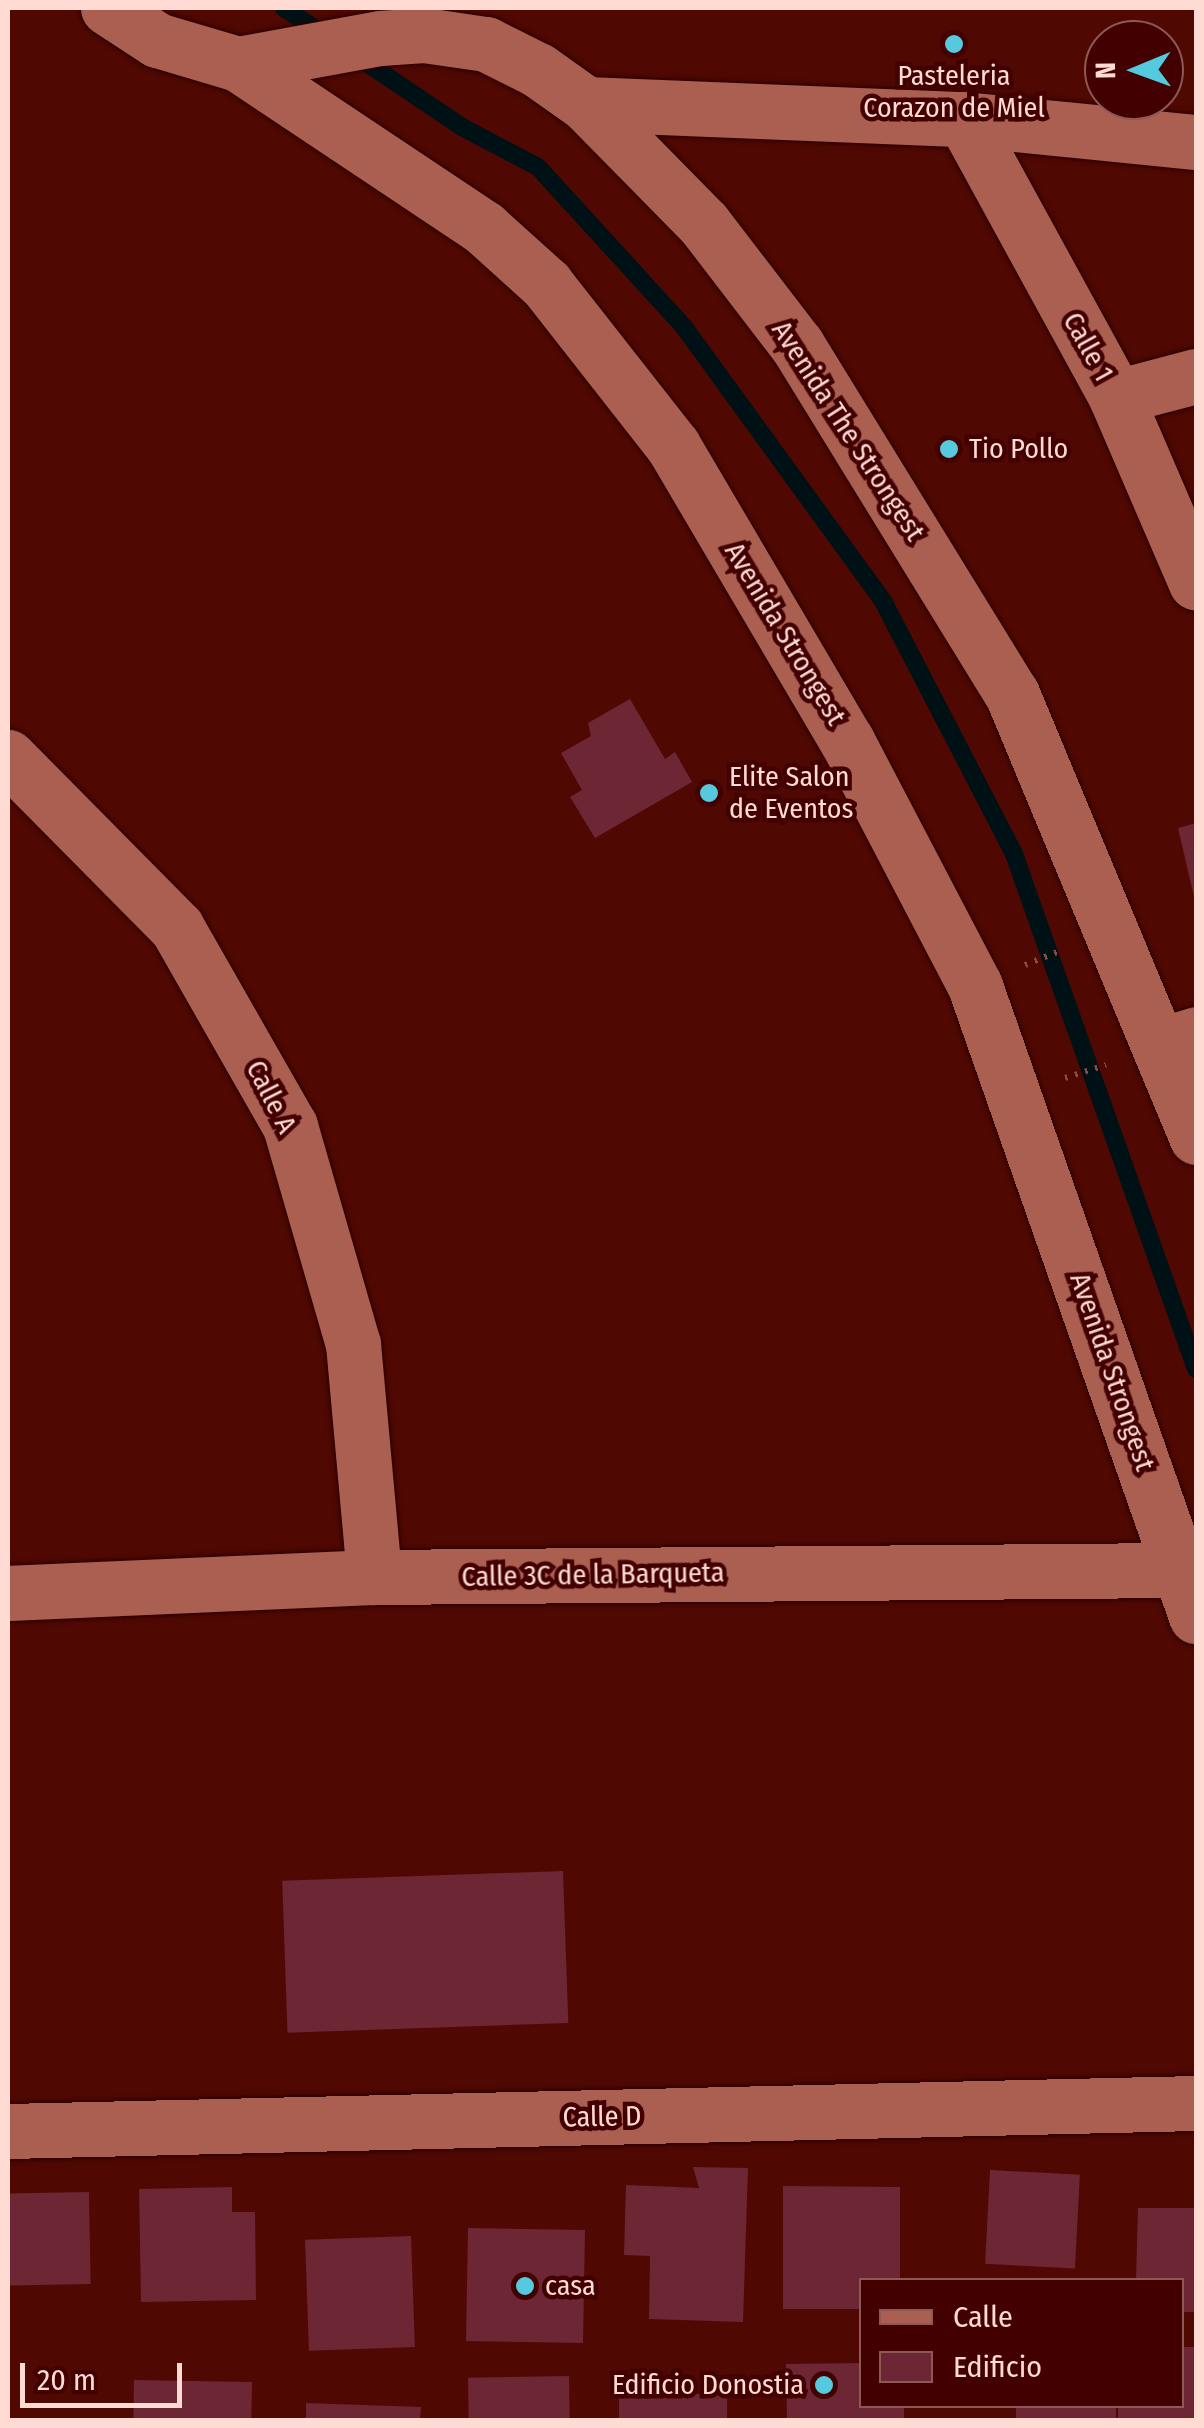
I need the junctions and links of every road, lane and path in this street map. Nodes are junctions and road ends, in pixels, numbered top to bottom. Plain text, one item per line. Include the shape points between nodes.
1 (108, 8) edge
2 (264, 60) junction
3 (586, 104) junction
4 (964, 119) junction
5 (1196, 142) edge
6 (1196, 376) edge
7 (1116, 397) junction
8 (1196, 583) edge
9 (8, 756) edge
10 (1158, 1046) edge
11 (1051, 1083) dead end
12 (1196, 1137) edge
13 (374, 1577) junction
14 (1188, 1593) edge
15 (8, 1594) edge
16 (1196, 2103) edge
17 (8, 2131) edge

1 - 2 street, Avenida Strongest via 158,40
2 - 3 street, Avenida The Strongest via 424,35 486,44
2 - 14 street, Avenida Strongest via 484,228 546,284 673,446 848,740 976,986
3 - 4 street
3 - 10 street, Avenida The Strongest via 716,239 797,345 900,508 1012,694
4 - 5 street
4 - 7 street, Calle 1
6 - 7 street
7 - 8 street, Calle 1
9 - 13 street, Calle A via 178,928 290,1126 352,1344
10 - 11 path
10 - 12 street, Avenida The Strongest
13 - 14 street, Calle 3C de la Barqueta
13 - 15 street, Calle 3C de la Barqueta
16 - 17 street, Calle D

